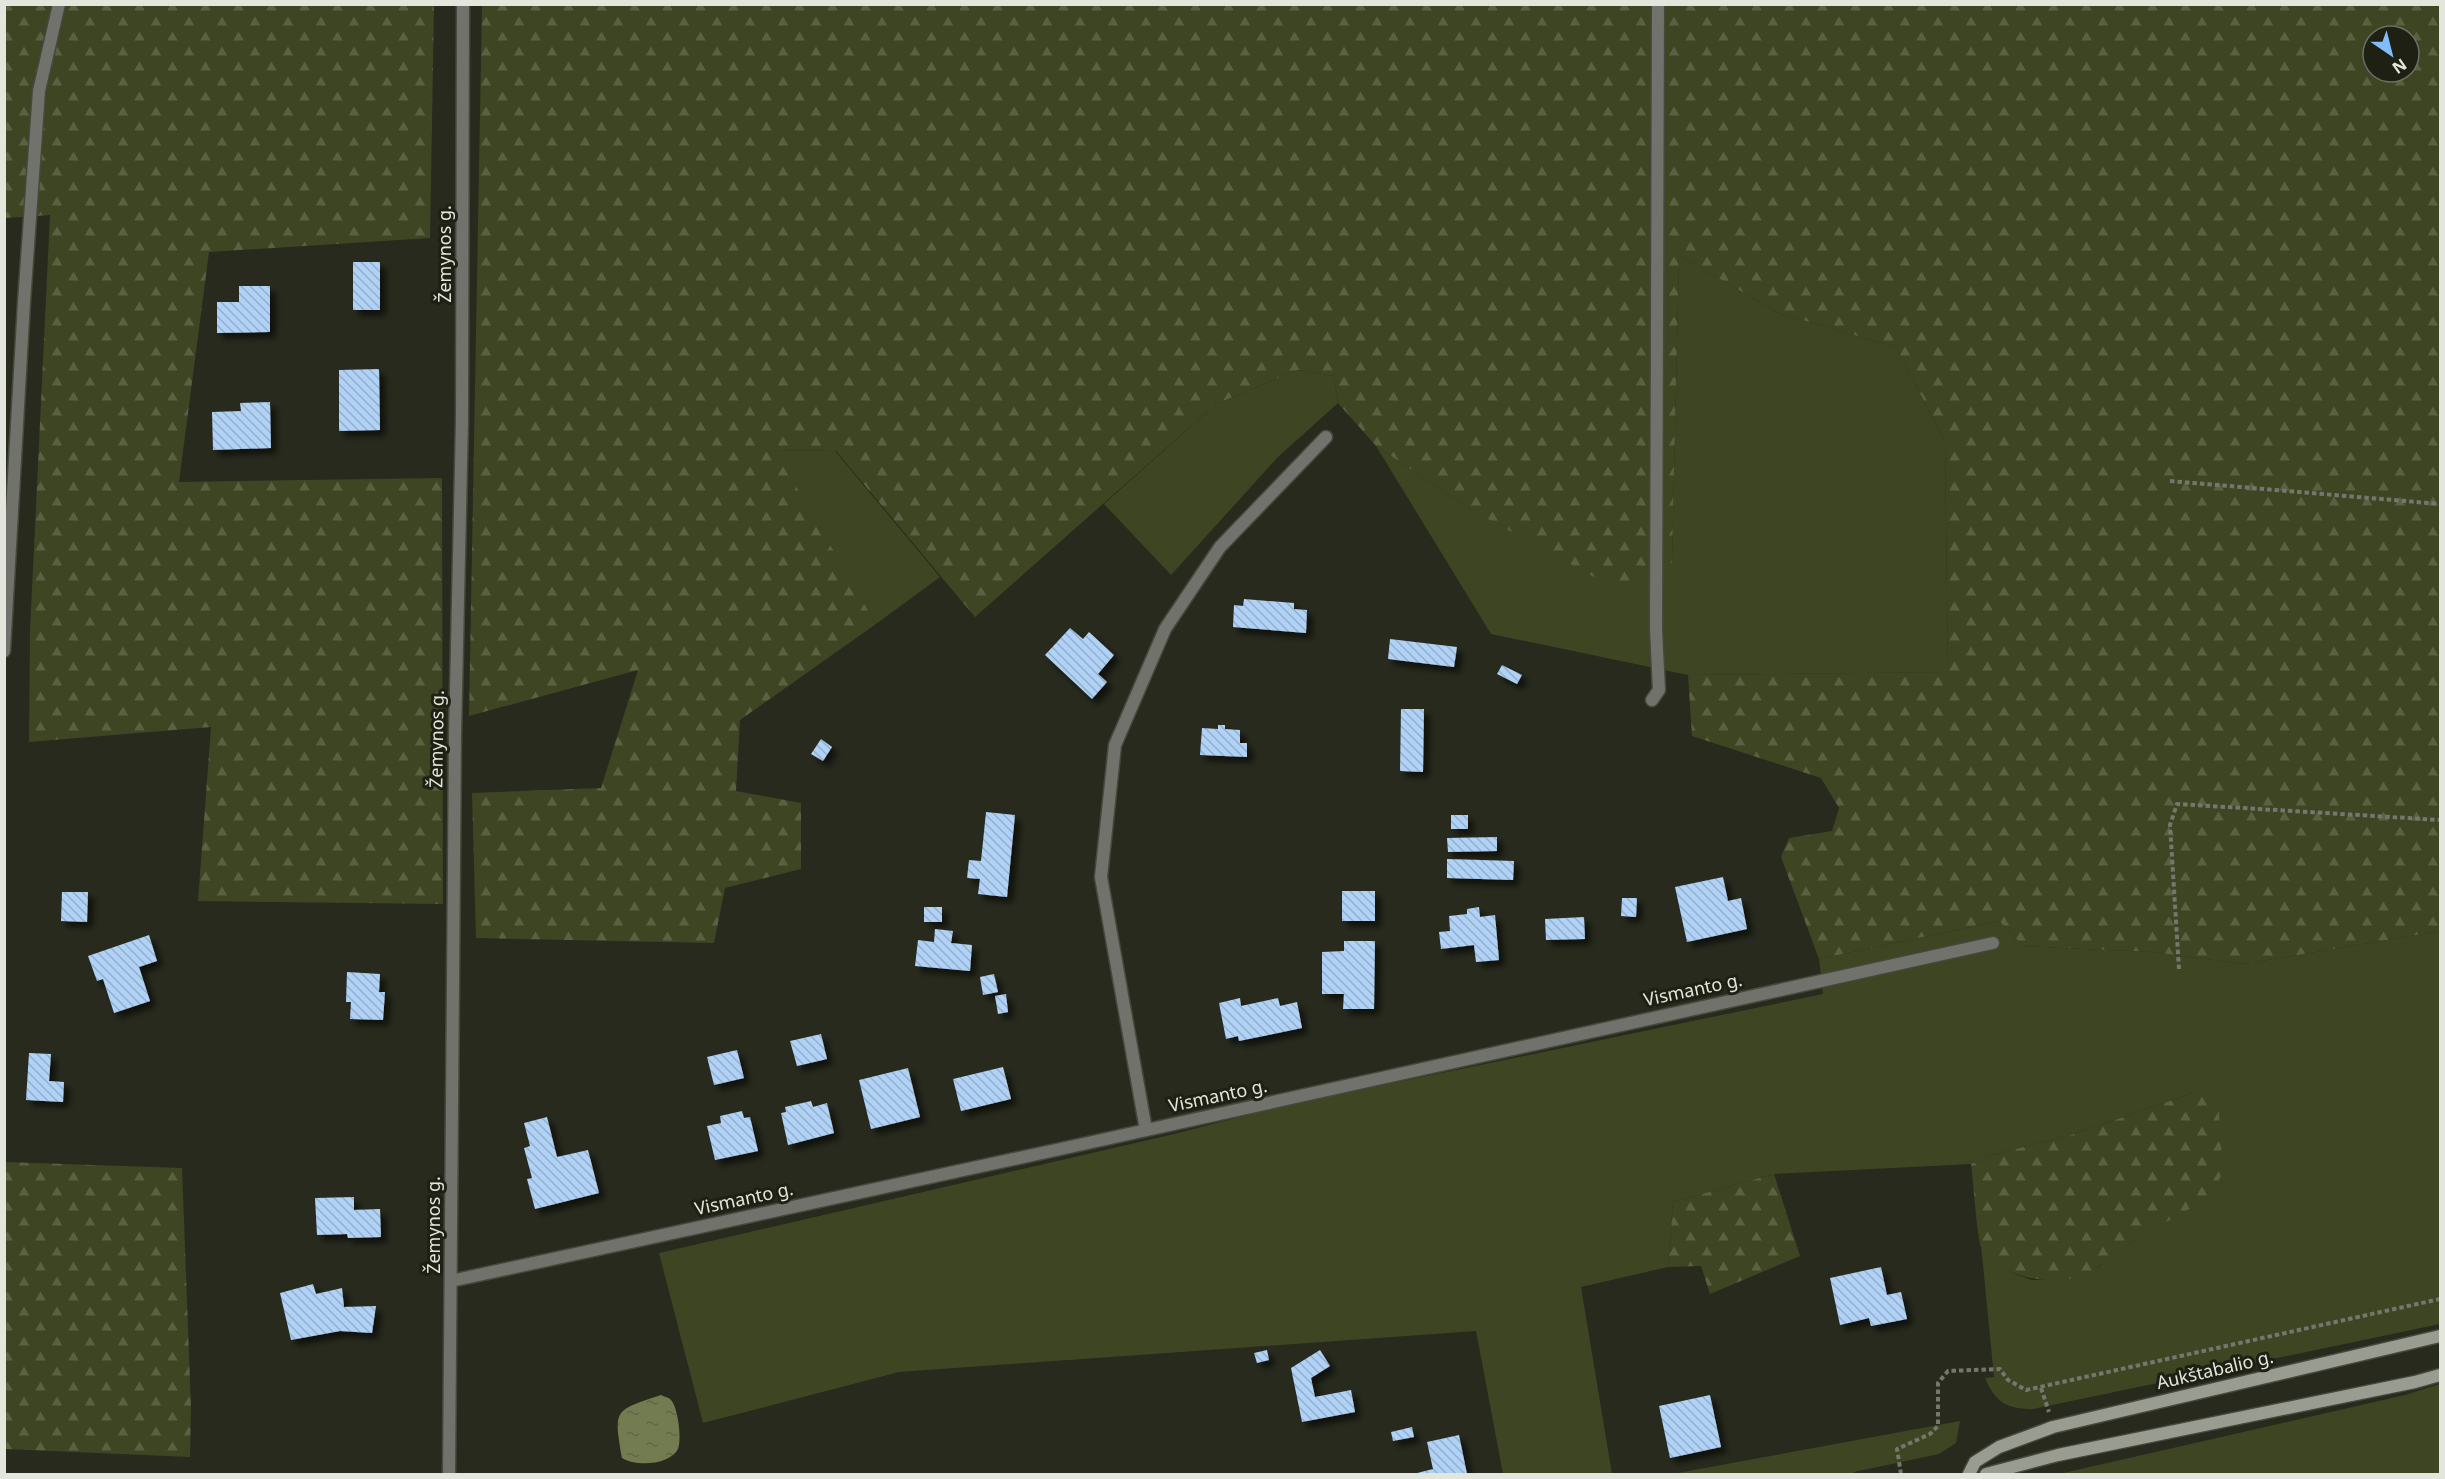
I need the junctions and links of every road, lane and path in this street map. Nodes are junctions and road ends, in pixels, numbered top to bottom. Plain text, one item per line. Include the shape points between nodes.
1 (59, 4) edge
2 (463, 4) edge
3 (1659, 4) edge
4 (1326, 436) dead end
5 (2170, 481) dead end
6 (2440, 504) edge
7 (4, 651) edge
8 (1652, 700) dead end
9 (2440, 820) edge
10 (1993, 943) dead end
11 (2179, 969) dead end
12 (1146, 1130) junction
13 (451, 1281) junction
14 (2440, 1299) edge
15 (2440, 1335) edge
16 (2440, 1375) edge
17 (1999, 1447) junction
18 (2000, 1473) edge
19 (449, 1474) edge
20 (1902, 1474) edge
21 (1969, 1474) edge
22 (1986, 1474) edge

1 - 7 street via 39,91
2 - 13 street, Žemynos g.
3 - 8 street via 1659,690
4 - 12 street via 1220,547 1165,629 1115,745 1101,877
5 - 6 path
9 - 11 path via 2176,804 2170,825
10 - 12 street, Vismanto g.
12 - 13 street, Vismanto g.
13 - 19 street, Žemynos g.
14 - 20 path via 2026,1390 2008,1380 2000,1369 1948,1371 1938,1383 1938,1426 1930,1434 1897,1449
15 - 17 main road, Aukštabalio g. via 2054,1427
16 - 18 main road via 2058,1455
17 - 18 main road
17 - 21 main road, Aukštabalio g. via 1975,1461
18 - 22 main road

